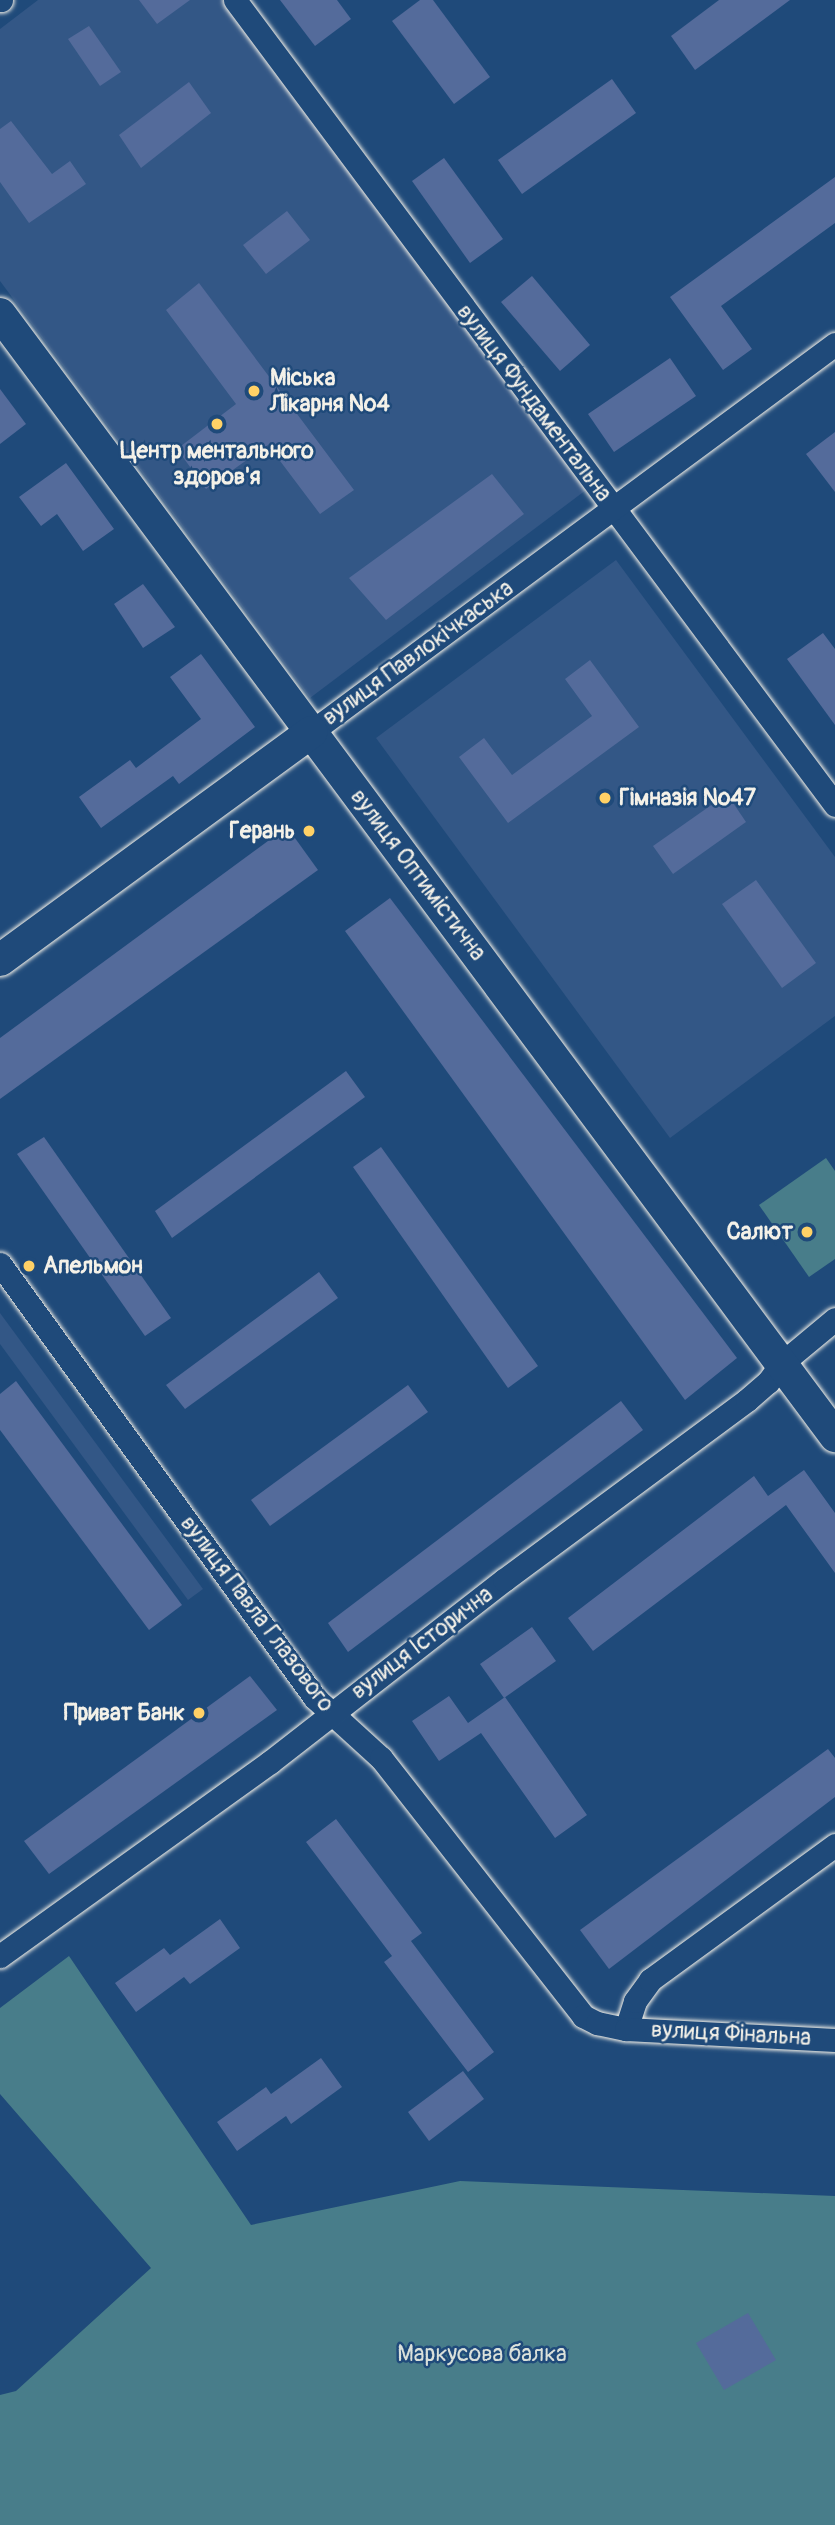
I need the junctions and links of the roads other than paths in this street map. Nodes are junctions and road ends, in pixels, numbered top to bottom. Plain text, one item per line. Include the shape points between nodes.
1 (235, 0) edge
2 (0, 314) edge
3 (835, 344) edge
4 (612, 509) junction
5 (311, 732) junction
6 (835, 805) edge
7 (0, 960) edge
8 (0, 1264) edge
9 (835, 1319) edge
10 (782, 1363) junction
11 (835, 1436) edge
12 (329, 1714) junction
13 (835, 1844) edge
14 (0, 1956) edge
15 (583, 2016) joint
16 (626, 2029) junction
17 (835, 2040) edge

1 - 4 street, вулиця Фундаментальна
2 - 5 street, вулиця Оптимістична
3 - 4 street, вулиця Павлокічкаська
4 - 5 street, вулиця Павлокічкаська
4 - 6 street, вулиця Фундаментальна
5 - 7 street, вулиця Павлокічкаська
5 - 10 street, вулиця Оптимістична
8 - 12 street, вулиця Павла Глазового
9 - 10 street, вулиця Історична
10 - 11 street, вулиця Оптимістична
10 - 12 street, вулиця Історична via 747,1401
12 - 14 street, вулиця Історична via 270,1762
12 - 15 street, вулиця Павла Глазового via 356,1732 381,1758
13 - 16 street via 650,1980 635,2001
15 - 16 street, вулиця Фінальна
16 - 17 street, вулиця Фінальна

